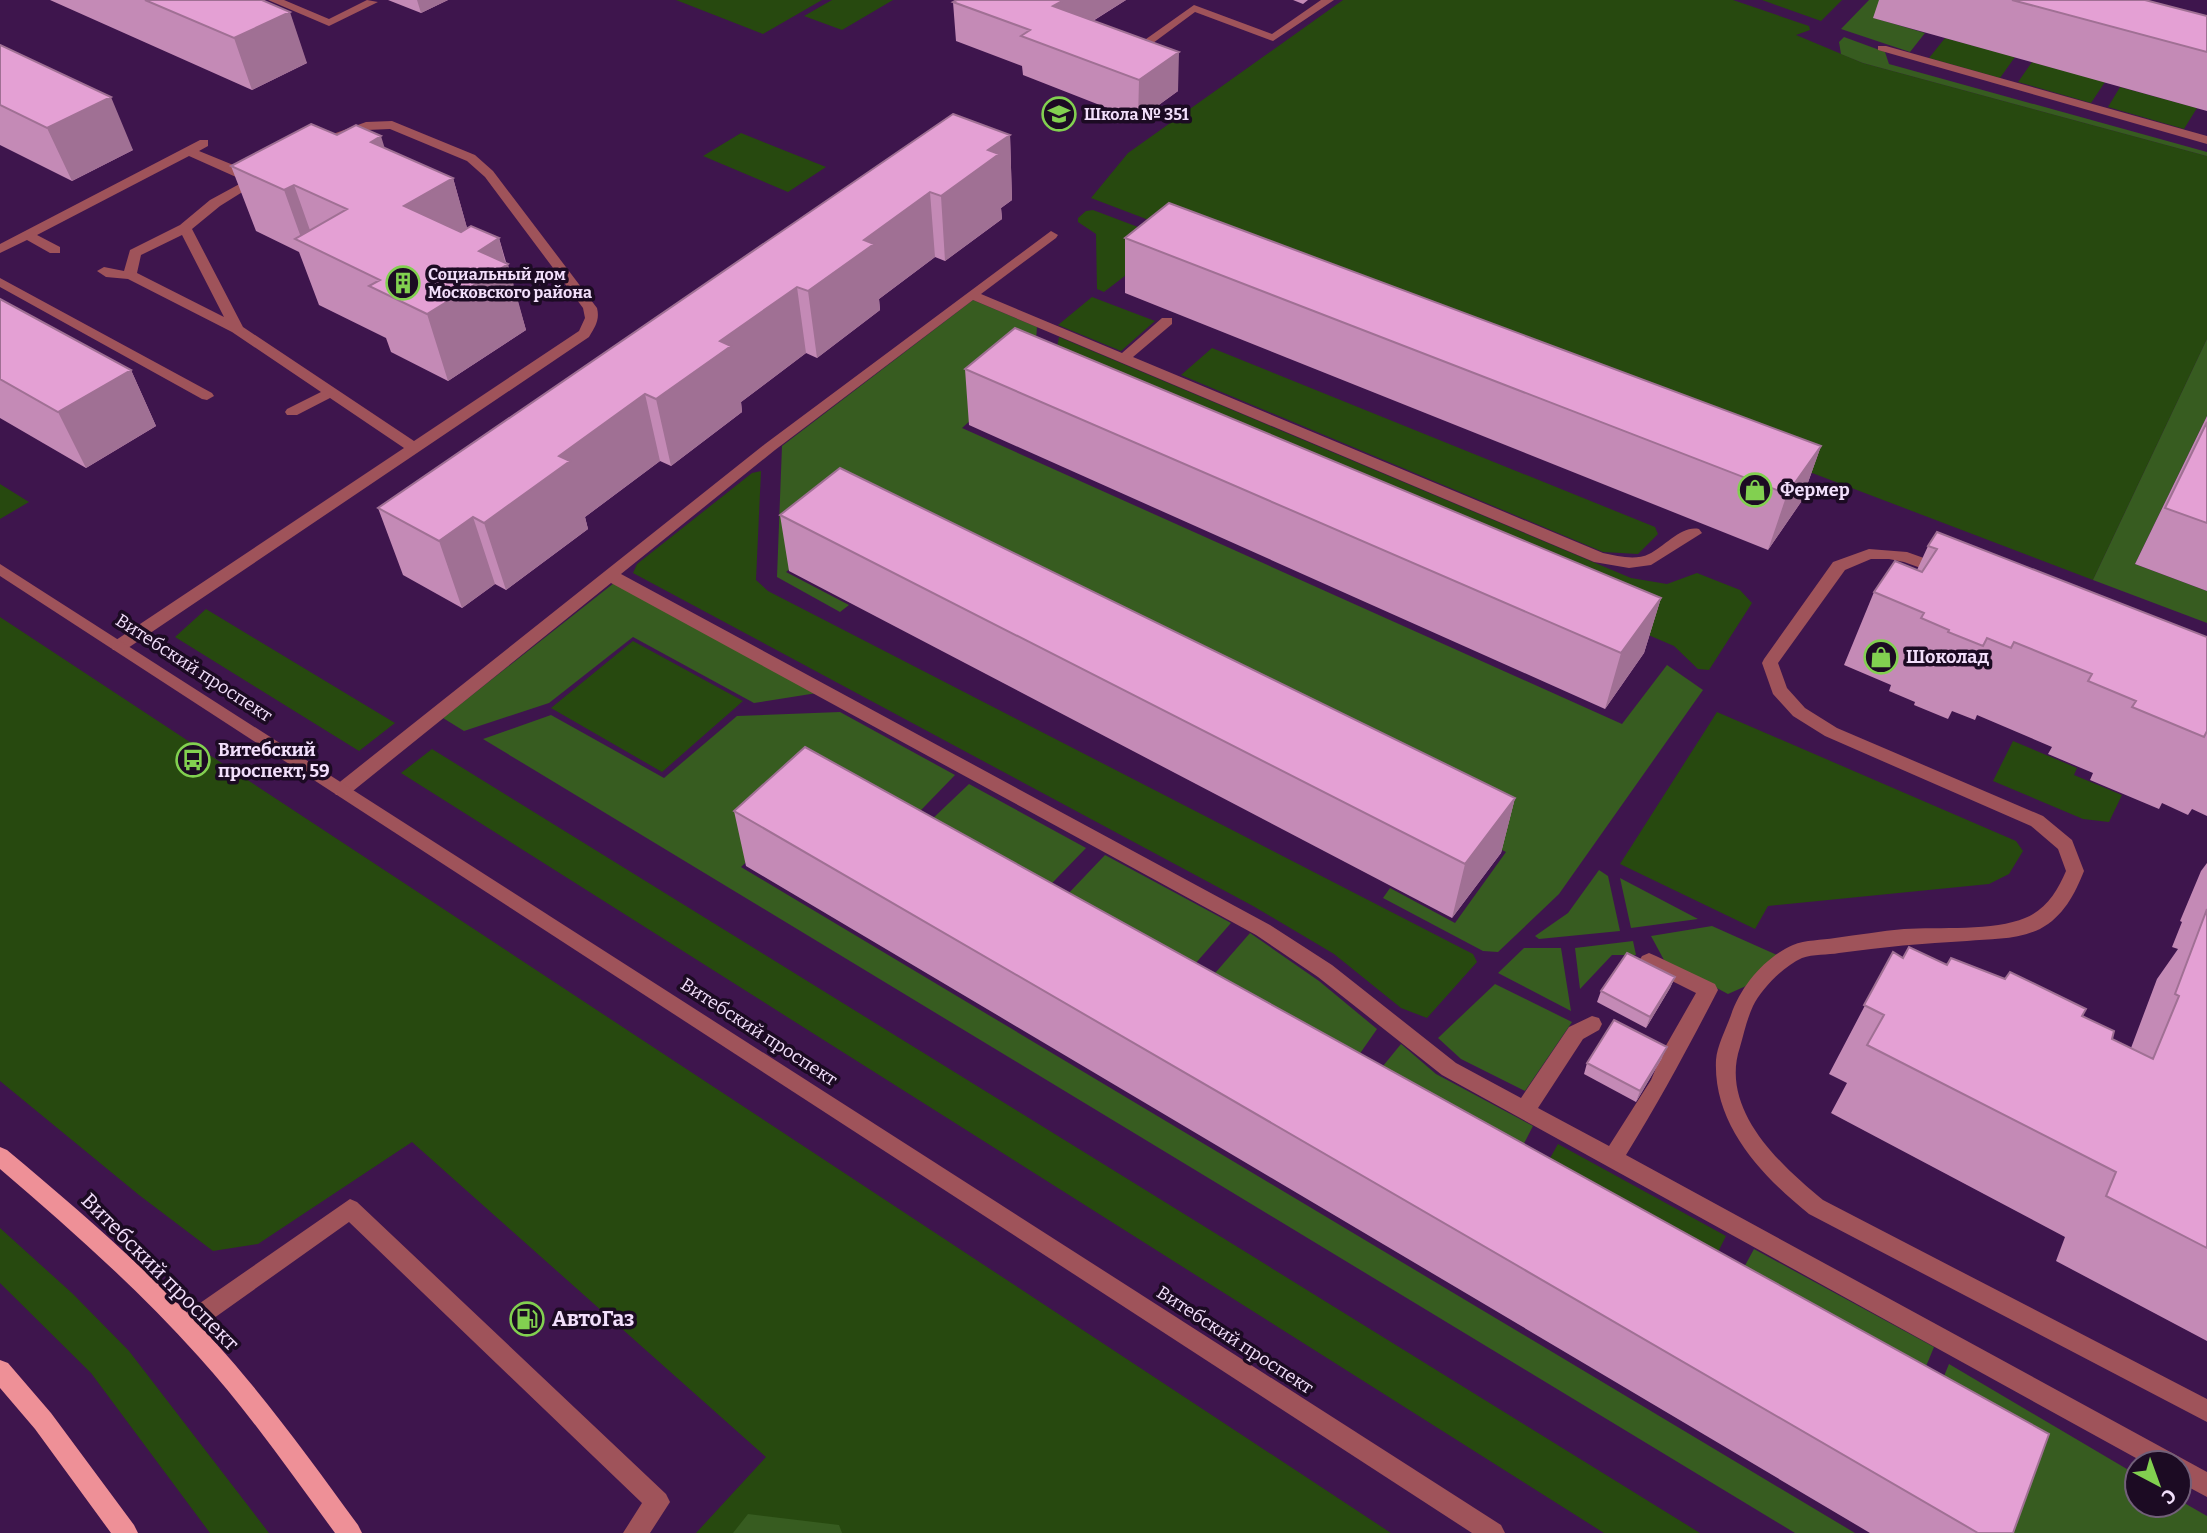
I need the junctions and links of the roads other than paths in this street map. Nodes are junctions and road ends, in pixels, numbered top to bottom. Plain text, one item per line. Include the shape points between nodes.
1 (274, 0) edge
2 (1328, 0) edge
3 (372, 2) edge
4 (1144, 44) edge
5 (1882, 48) dead end
6 (331, 138) edge
7 (2207, 140) edge
8 (204, 143) dead end
9 (189, 151) junction
10 (276, 168) edge
11 (254, 180) junction
12 (185, 228) junction
13 (27, 235) junction
14 (1051, 235) dead end
15 (0, 249) edge
16 (55, 250) dead end
17 (104, 271) dead end
18 (131, 275) junction
19 (0, 282) edge
20 (972, 295) junction
21 (1167, 321) dead end
22 (237, 328) junction
23 (1123, 359) junction
24 (331, 391) junction
25 (207, 396) dead end
26 (292, 412) dead end
27 (415, 448) junction
28 (1695, 533) dead end
29 (0, 569) edge
30 (610, 575) junction
31 (1957, 577) edge
32 (119, 646) junction
33 (342, 790) junction
34 (1649, 961) edge
35 (1592, 1024) dead end
36 (1525, 1110) junction
37 (0, 1156) edge
38 (1612, 1159) junction
39 (185, 1326) junction
40 (0, 1371) edge
41 (2207, 1411) edge
42 (2143, 1449) edge
43 (126, 1533) edge
44 (350, 1533) edge
45 (635, 1533) edge
46 (1493, 1533) edge

1 - 3 street via 329,23
2 - 4 street via 1273,38 1194,8
5 - 7 street
6 - 27 street via 354,128 392,125 471,158 489,174 592,314 584,334
8 - 9 street
9 - 11 street
9 - 13 street
10 - 11 street
11 - 12 street
12 - 18 street via 135,253
12 - 22 street
13 - 15 street
13 - 16 street
14 - 20 street
17 - 18 street
18 - 22 street
19 - 25 street
20 - 23 street
20 - 30 street
21 - 23 street
22 - 24 street
23 - 28 street via 1600,558 1629,563 1651,560
24 - 26 street
24 - 27 street
27 - 32 street
29 - 32 street, Витебский проспект
30 - 33 street
30 - 36 street via 1263,930 1325,971 1449,1069
31 - 41 street via 1889,554 1869,554 1839,566 1770,663 1779,690 1799,712 1831,732 2037,821 2066,845 2074,871 2067,890 2053,909 2034,923 2008,931 1900,937 1799,951 1780,962 1745,1002 1726,1058 1729,1097 1752,1144 1784,1181 1816,1206
32 - 33 street, Витебский проспект
33 - 46 street, Витебский проспект
34 - 38 street via 1708,990 1659,1084
35 - 36 street via 1576,1033
36 - 38 street
37 - 39 main road, Витебский проспект via 99,1240
38 - 42 street
39 - 44 main road, Витебский проспект via 254,1405
39 - 45 street via 350,1209 658,1502
40 - 43 main road

